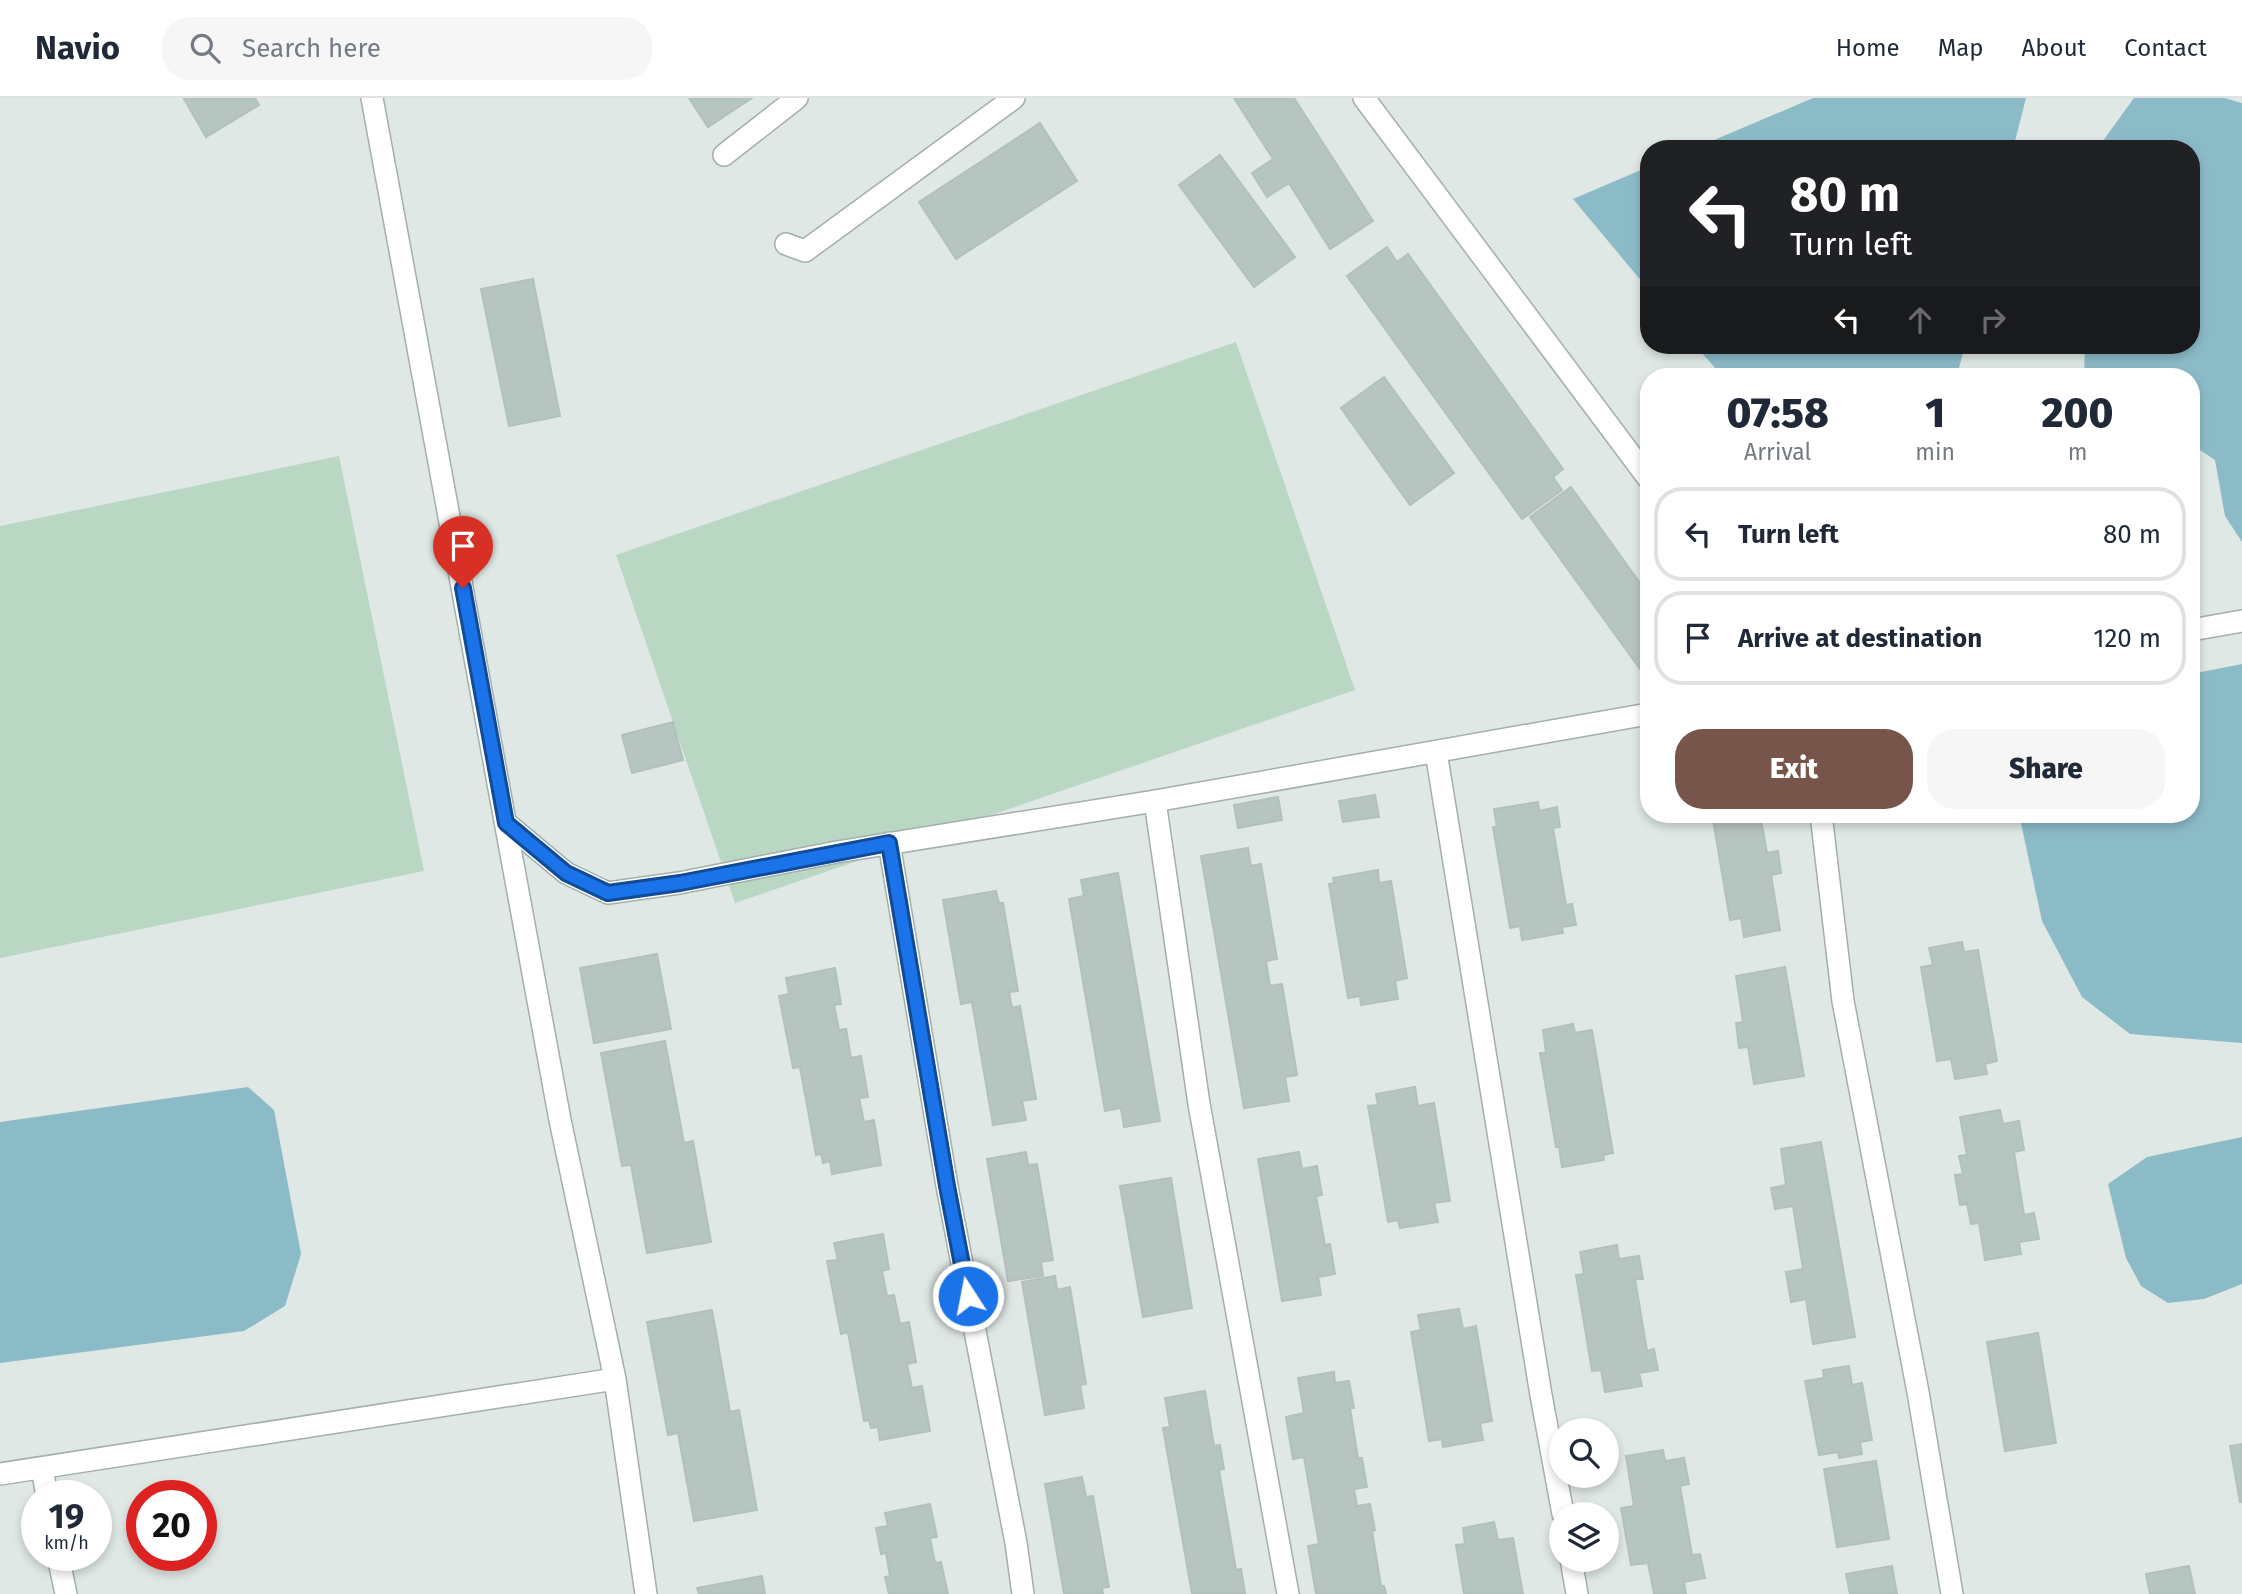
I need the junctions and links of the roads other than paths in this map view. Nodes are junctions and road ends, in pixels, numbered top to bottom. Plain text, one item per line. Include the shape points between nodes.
1 (372, 98) edge
2 (797, 98) edge
3 (1014, 98) edge
4 (1364, 98) edge
5 (724, 155) dead end
6 (786, 244) dead end
7 (1640, 467) edge
8 (2242, 621) edge
9 (2200, 628) edge
10 (1640, 715) edge
11 (1436, 751) junction
12 (1155, 801) junction
13 (506, 823) junction
14 (1822, 823) edge
15 (889, 843) junction
16 (615, 1379) junction
17 (41, 1468) junction
18 (0, 1474) edge
19 (44, 1480) edge
20 (1561, 1502) edge
21 (61, 1571) edge
22 (1573, 1572) edge
23 (66, 1594) edge
24 (646, 1594) edge
25 (1023, 1594) edge
26 (1288, 1594) edge
27 (1577, 1594) edge
28 (1952, 1594) edge

1 - 13 lane
2 - 5 lane
3 - 6 lane via 804,251
4 - 7 lane
8 - 9 lane
10 - 11 lane
11 - 12 lane
11 - 20 lane
12 - 15 lane
12 - 26 lane via 1199,1104
13 - 15 lane via 566,873 608,893
13 - 16 lane
14 - 28 lane via 1843,1000
15 - 25 lane
16 - 17 lane
16 - 24 lane
17 - 18 lane
17 - 19 lane
21 - 23 lane
22 - 27 lane

